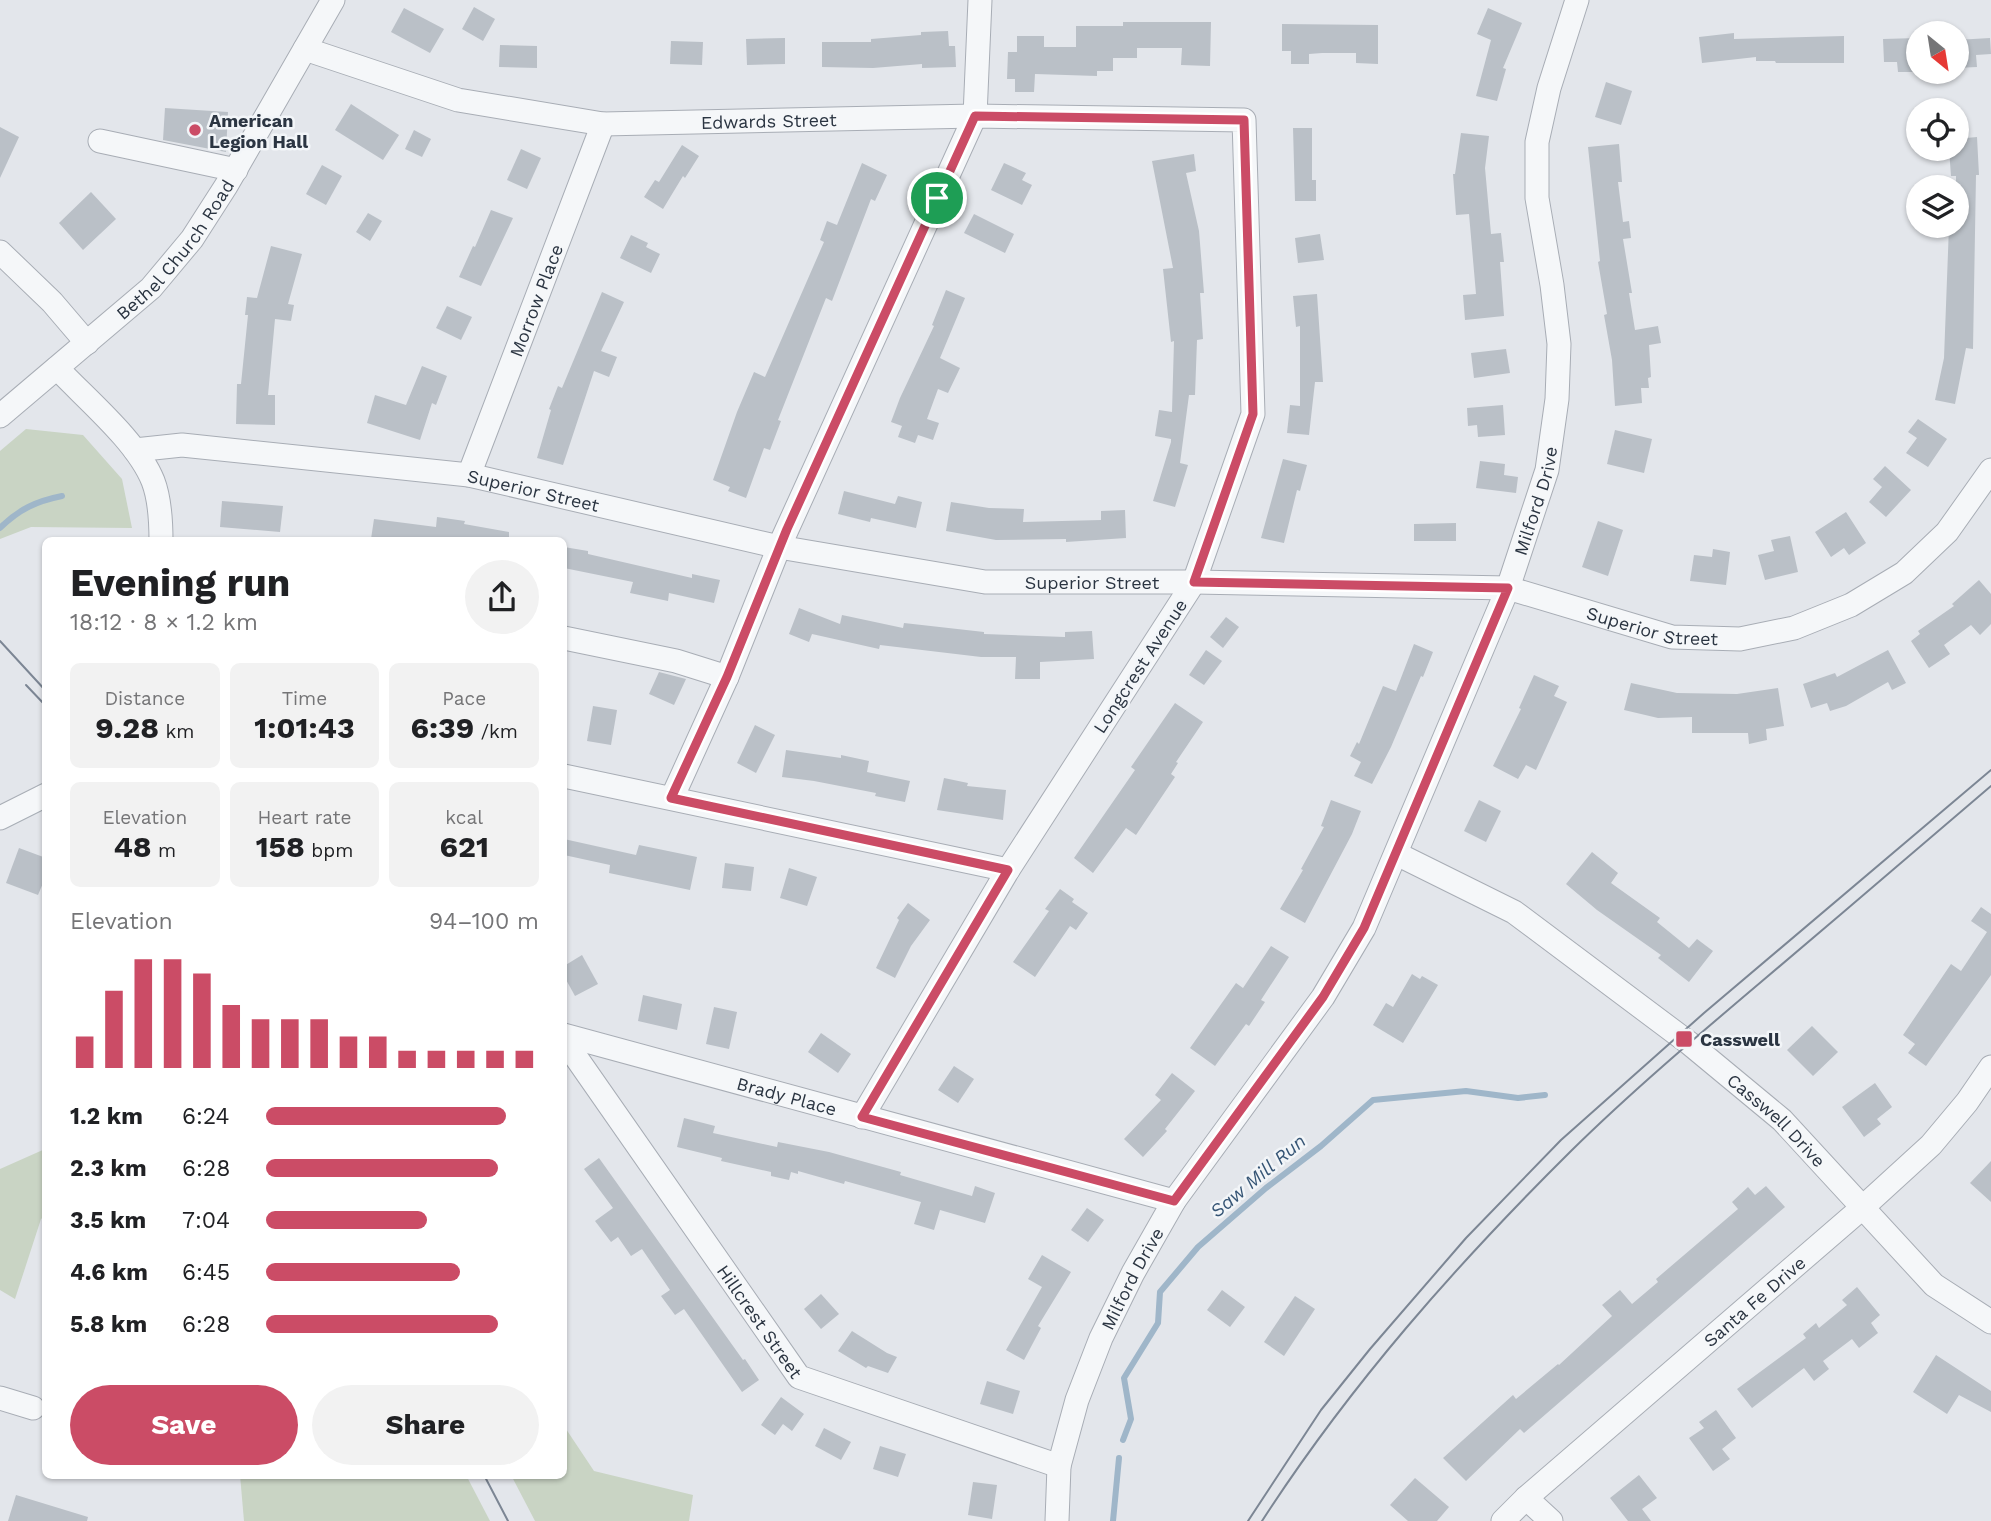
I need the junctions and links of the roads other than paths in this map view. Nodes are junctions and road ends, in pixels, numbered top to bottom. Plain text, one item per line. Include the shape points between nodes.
1 (333, 0) edge
2 (981, 0) edge
3 (1577, 0) edge
4 (305, 49) junction
5 (975, 116) junction
6 (1244, 120) joint
7 (603, 124) junction
8 (100, 141) dead end
9 (236, 170) junction
10 (0, 253) edge
11 (87, 343) junction
12 (57, 368) junction
13 (0, 416) edge
14 (135, 450) junction
15 (1991, 470) edge
16 (469, 475) junction
17 (161, 537) edge
18 (779, 547) junction
19 (1194, 582) junction
20 (1508, 588) junction
21 (567, 639) edge
22 (727, 677) junction
23 (567, 777) edge
24 (42, 796) edge
25 (671, 798) junction
26 (0, 818) edge
27 (1397, 854) junction
28 (1008, 870) junction
29 (567, 1038) edge
30 (567, 1041) edge
31 (1991, 1067) edge
32 (862, 1117) junction
33 (1174, 1201) junction
34 (1862, 1208) junction
35 (1991, 1322) edge
36 (0, 1398) edge
37 (33, 1408) dead end
38 (1059, 1466) junction
39 (1526, 1498) junction
40 (1057, 1521) edge
41 (1503, 1521) edge
42 (1551, 1521) edge

1 - 4 street, Bethel Church Road
2 - 5 street
3 - 20 street, Milford Drive via 1537,142 1537,198 1559,344 1557,399 1548,470
4 - 7 street, Edwards Street via 458,100
4 - 9 street, Bethel Church Road
5 - 6 street, Edwards Street
5 - 7 street, Edwards Street
5 - 18 street
6 - 19 street, Longcrest Avenue via 1253,414
7 - 16 street, Morrow Place
8 - 9 street
9 - 11 street, Bethel Church Road via 192,239 151,288
10 - 11 street
11 - 12 street, Bethel Church Road
12 - 13 street, Bethel Church Road
12 - 14 street
14 - 16 street, Superior Street via 182,445
14 - 17 street via 153,482
15 - 20 street, Superior Street via 1947,532 1904,573 1851,605 1794,628 1740,639 1672,636
16 - 18 street, Superior Street
18 - 19 street, Superior Street via 985,582
18 - 22 street
19 - 20 street, Superior Street
19 - 28 street, Longcrest Avenue
20 - 27 street, Milford Drive
21 - 22 street via 676,661
22 - 25 street
23 - 25 street
24 - 26 street
25 - 28 street
27 - 33 street, Milford Drive via 1364,928 1323,997
27 - 34 street, Casswell Drive via 1514,912 1679,1035 1782,1120
28 - 32 street, Longcrest Avenue
29 - 32 street, Brady Place
30 - 38 street, Hillcrest Street via 799,1377
31 - 34 street, Santa Fe Drive via 1931,1145
32 - 33 street, Brady Place
33 - 38 street, Milford Drive via 1101,1338
34 - 35 street, Casswell Drive via 1934,1285
34 - 39 street, Santa Fe Drive
36 - 37 street
38 - 40 street, Milford Drive
39 - 41 street, Santa Fe Drive
39 - 42 street

